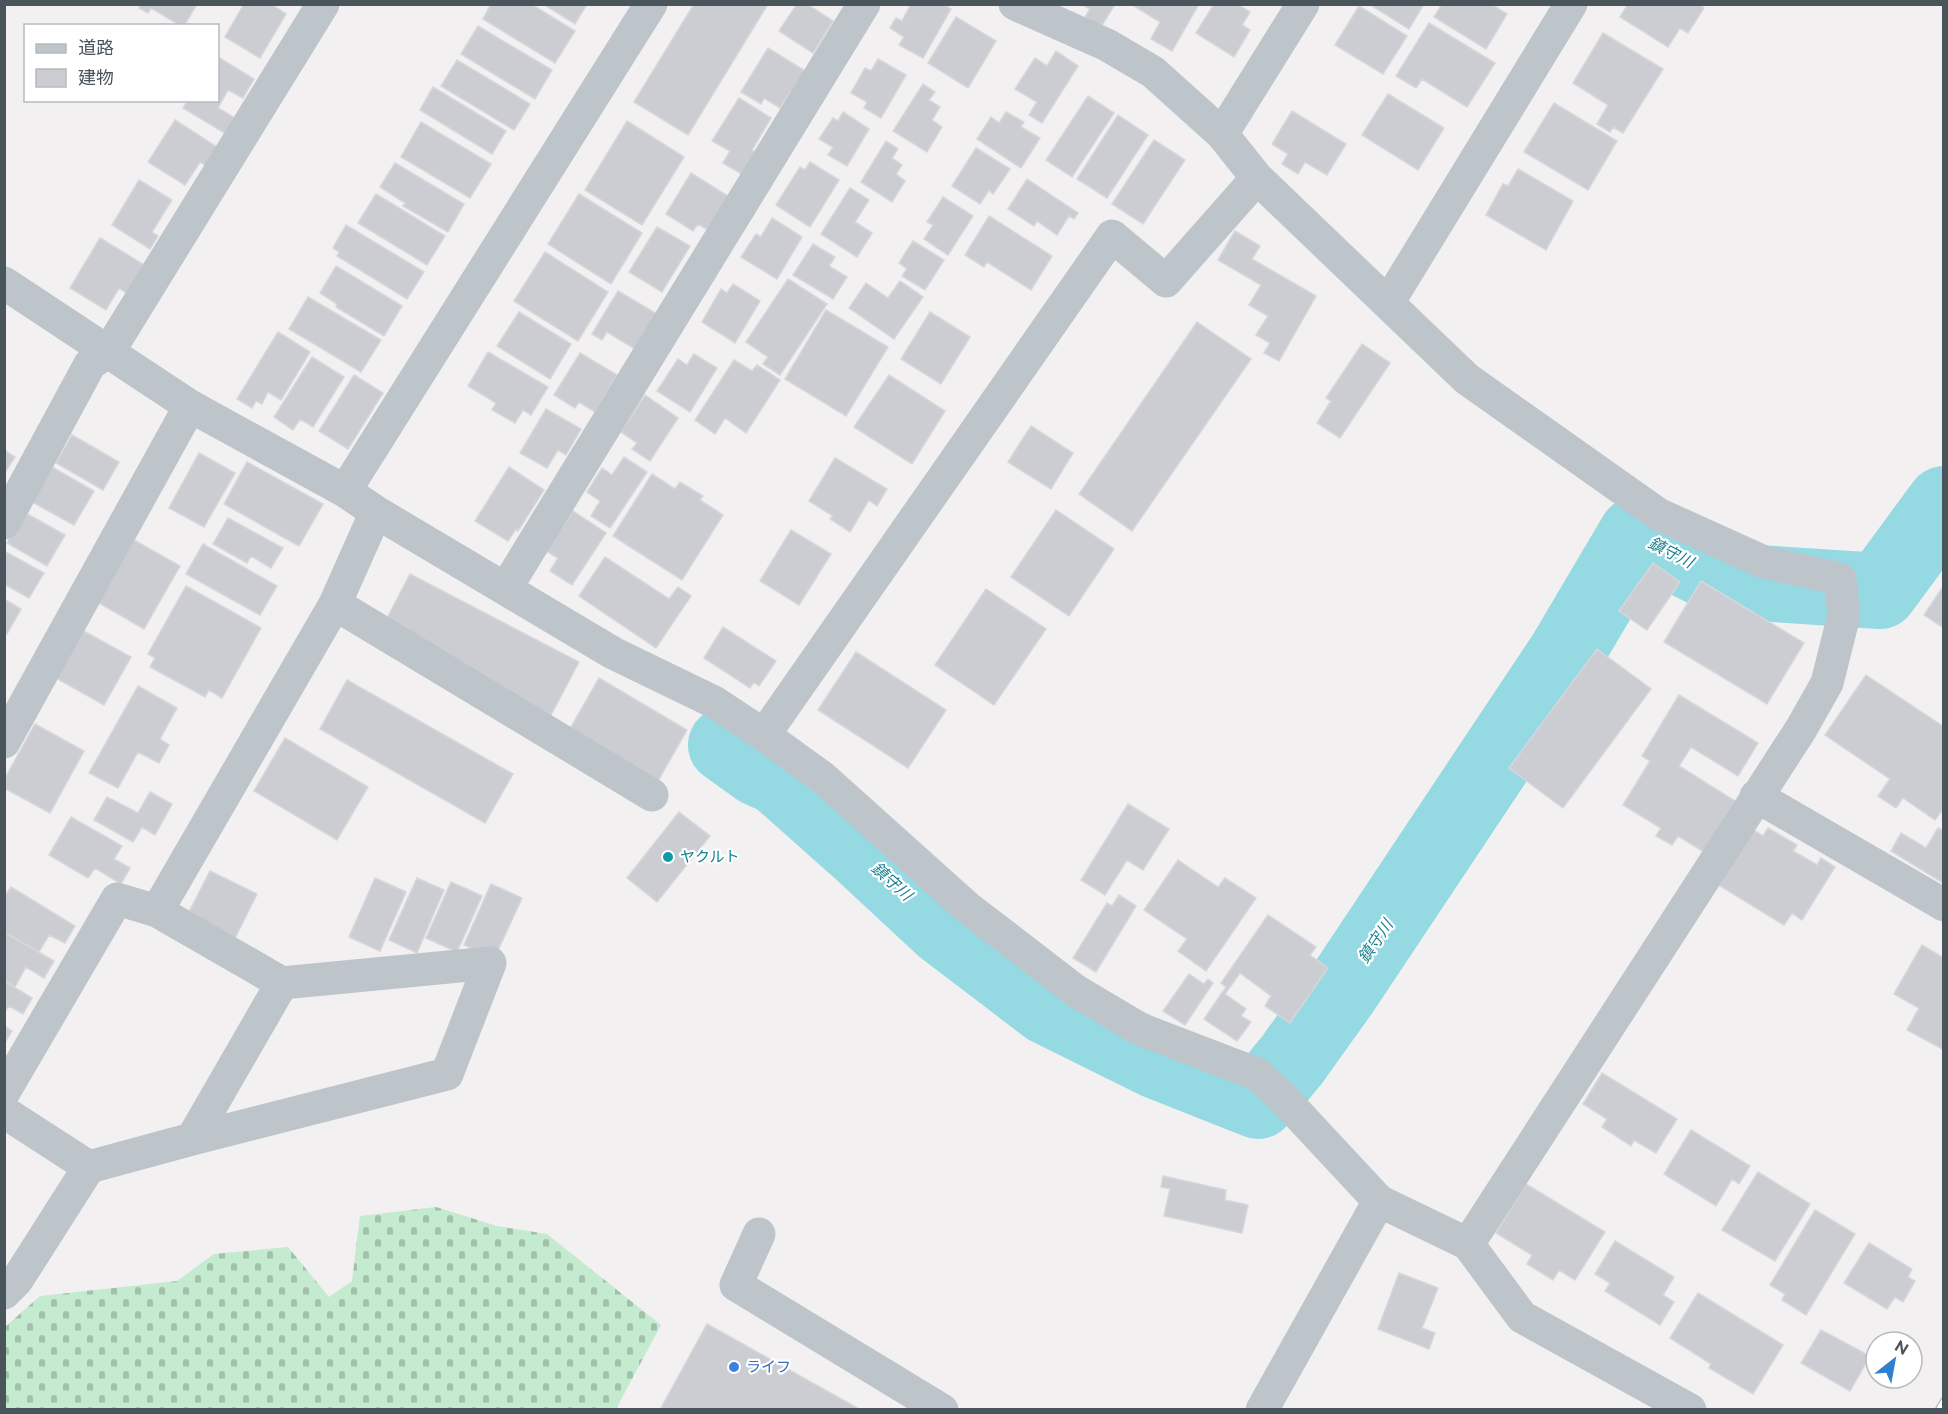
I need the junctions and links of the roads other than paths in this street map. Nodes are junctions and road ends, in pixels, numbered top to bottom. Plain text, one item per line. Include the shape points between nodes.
1 (323, 4) edge
2 (651, 4) edge
3 (864, 4) edge
4 (1015, 4) edge
5 (1303, 4) edge
6 (1571, 4) edge
7 (1222, 134) junction
8 (1257, 178) junction
9 (4, 283) edge
10 (1388, 303) junction
11 (109, 351) junction
12 (190, 406) junction
13 (345, 491) junction
14 (376, 512) junction
15 (4, 523) edge
16 (506, 588) junction
17 (335, 604) junction
18 (764, 735) junction
19 (4, 742) edge
20 (652, 795) dead end
21 (1756, 796) junction
22 (1944, 905) edge
23 (157, 911) junction
24 (282, 983) junction
25 (4, 1092) edge
26 (4, 1112) edge
27 (192, 1139) junction
28 (89, 1167) junction
29 (1379, 1201) junction
30 (759, 1234) dead end
31 (1468, 1244) junction
32 (4, 1293) edge
33 (942, 1410) edge
34 (1262, 1410) edge
35 (1690, 1410) edge

1 - 11 street
2 - 13 street
3 - 16 street
4 - 7 street via 1107,45 1153,72
5 - 7 street
6 - 10 street
7 - 8 street
8 - 10 street
8 - 18 street via 1166,281 1112,236
9 - 11 street
10 - 21 street via 1467,379 1658,514 1764,562 1840,579 1844,615 1827,683
11 - 12 street
11 - 15 street via 90,364
12 - 13 street
12 - 19 street
13 - 14 street
14 - 16 street
14 - 17 street
16 - 18 street via 613,653 714,702
17 - 20 street
17 - 23 street
18 - 29 street via 822,777 968,908 1076,991 1140,1029 1257,1074
21 - 22 street
21 - 31 street
23 - 24 street
23 - 25 street via 117,899
24 - 27 street
24 - 27 street via 490,963 447,1074
26 - 28 street
27 - 28 street
28 - 32 street via 17,1280
29 - 31 street
29 - 34 street
30 - 33 street via 736,1285
31 - 35 street via 1522,1317

